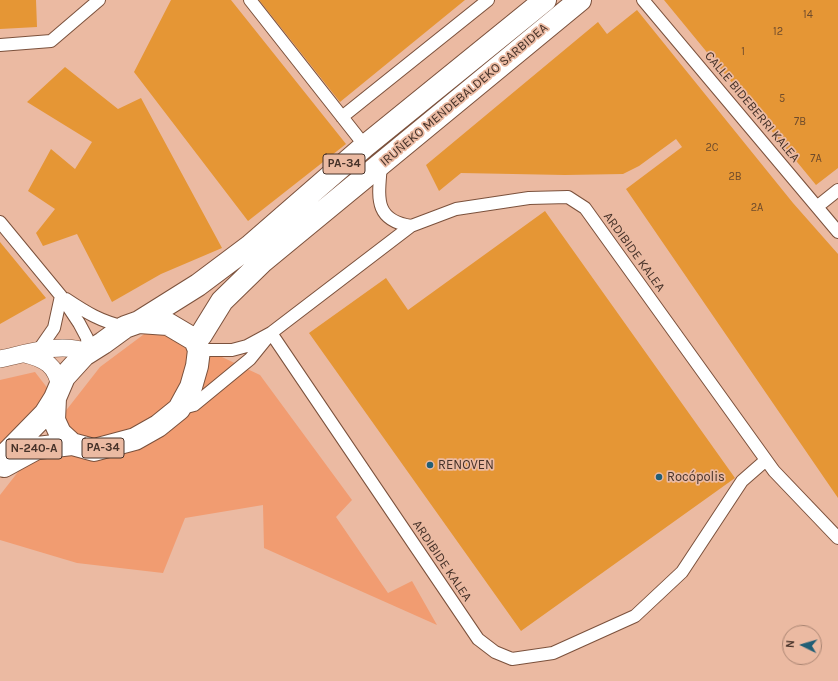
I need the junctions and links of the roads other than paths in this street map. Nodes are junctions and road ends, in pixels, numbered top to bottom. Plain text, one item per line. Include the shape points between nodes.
1 (99, 0) edge
2 (250, 0) edge
3 (488, 0) edge
4 (546, 0) edge
5 (580, 0) edge
6 (643, 0) edge
7 (0, 45) edge
8 (342, 117) junction
9 (365, 146) junction
10 (381, 164) junction
11 (838, 190) edge
12 (818, 206) junction
13 (0, 222) edge
14 (411, 226) junction
15 (838, 232) edge
16 (62, 296) junction
17 (132, 324) junction
18 (271, 333) junction
19 (197, 345) junction
20 (31, 352) junction
21 (88, 352) junction
22 (0, 359) edge
23 (58, 392) junction
24 (179, 409) junction
25 (72, 444) junction
26 (0, 460) edge
27 (766, 460) junction
28 (0, 468) edge
29 (838, 538) edge

1 - 7 street via 51,41
2 - 8 street
3 - 8 street
4 - 9 highway, IRUÑEKO MENDEBALDEKO SARBIDEA / PA-34
5 - 10 highway, IRUÑEKO MENDEBALDEKO SARBIDEA / PA-34
6 - 12 street, CALLE BIDEBERRI KALEA
8 - 9 street
9 - 17 highway, IRUÑEKO MENDEBALDEKO SARBIDEA / PA-34 via 250,246 198,285
10 - 14 street via 378,197 382,211 398,224
10 - 19 highway, IRUÑEKO MENDEBALDEKO SARBIDEA / PA-34 via 263,261 222,301
11 - 12 street
12 - 15 street, CALLE BIDEBERRI KALEA
13 - 16 street
14 - 18 street, ARDIBIDE KALEA
14 - 27 street, ARDIBIDE KALEA via 456,209 529,198 568,197 585,208
16 - 17 street via 89,315 110,324
16 - 20 street via 54,328
16 - 21 street via 87,338
17 - 19 highway via 168,324
17 - 21 highway, IRUÑEKO MENDEBALDEKO SARBIDEA / PA-34
18 - 19 street via 247,346 232,350
18 - 24 street via 250,358 194,405
18 - 27 street, ARDIBIDE KALEA via 478,640 495,652 512,659 553,652 635,616 682,572 742,482
19 - 24 highway, IRUÑEKO MENDEBALDEKO SARBIDEA / PA-34 via 191,387
20 - 21 street via 77,348
20 - 22 street
20 - 23 street via 47,363 58,375
21 - 23 highway, IRUÑEKO MENDEBALDEKO SARBIDEA / PA-34 via 64,377
23 - 25 highway, IRUÑEKO MENDEBALDEKO SARBIDEA / PA-34 via 54,420 60,433
23 - 26 highway, N-240-A via 45,414
24 - 25 highway, IRUÑEKO MENDEBALDEKO SARBIDEA / PA-34 via 158,426 135,439 94,450
25 - 28 highway, N-240-A via 37,448
27 - 29 street, ARDIBIDE KALEA

